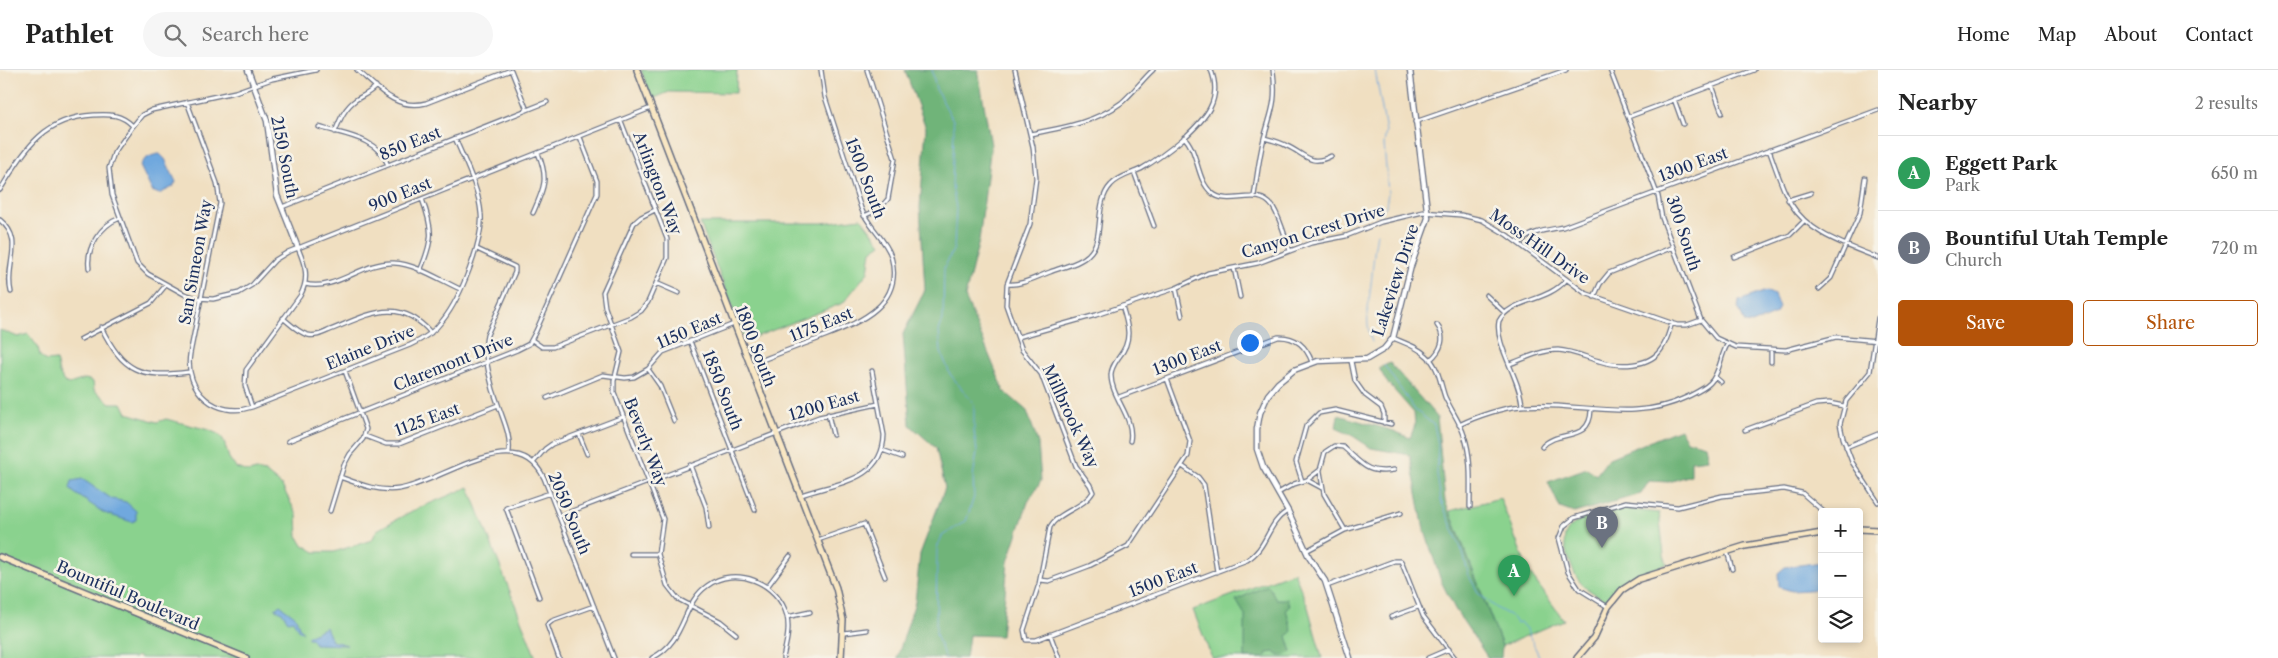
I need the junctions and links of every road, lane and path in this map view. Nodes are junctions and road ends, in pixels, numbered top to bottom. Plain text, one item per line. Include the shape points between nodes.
1 (248, 70) edge
2 (316, 70) edge
3 (356, 70) edge
4 (511, 70) edge
5 (637, 70) edge
6 (821, 70) edge
7 (867, 70) edge
8 (1015, 70) edge
9 (1153, 70) edge
10 (1211, 70) edge
11 (1272, 70) edge
12 (1410, 70) edge
13 (1566, 70) edge
14 (1610, 70) edge
15 (1754, 70) edge
16 (1553, 72) edge
17 (1712, 85) junction
18 (254, 86) junction
19 (376, 86) junction
20 (1674, 99) junction
21 (187, 102) junction
22 (547, 102) dead end
23 (652, 108) junction
24 (527, 110) junction
25 (1878, 110) edge
26 (1722, 113) dead end
27 (1628, 117) junction
28 (621, 120) junction
29 (1415, 122) junction
30 (1683, 124) dead end
31 (133, 126) junction
32 (318, 127) dead end
33 (335, 132) junction
34 (1030, 134) junction
35 (580, 137) junction
36 (456, 138) junction
37 (1184, 138) junction
38 (1264, 138) junction
39 (1768, 150) junction
40 (538, 153) junction
41 (1331, 156) dead end
42 (388, 165) junction
43 (1134, 172) junction
44 (1865, 178) dead end
45 (472, 179) junction
46 (0, 190) edge
47 (1656, 191) junction
48 (1811, 193) dead end
49 (1254, 196) junction
50 (422, 199) junction
51 (1788, 200) junction
52 (282, 207) junction
53 (655, 210) junction
54 (1428, 212) junction
55 (534, 213) dead end
56 (864, 216) junction
57 (120, 218) junction
58 (0, 220) edge
59 (1804, 221) junction
60 (1154, 226) dead end
61 (1519, 244) junction
62 (1846, 244) junction
63 (1674, 247) junction
64 (298, 248) junction
65 (477, 249) junction
66 (1290, 251) junction
67 (1734, 257) dead end
68 (1878, 258) edge
69 (89, 268) dead end
70 (1234, 268) junction
71 (420, 271) junction
72 (1566, 280) junction
73 (656, 283) junction
74 (305, 284) junction
75 (1007, 284) junction
76 (166, 285) junction
77 (460, 288) junction
78 (1176, 288) junction
79 (1819, 289) dead end
80 (889, 291) joint
81 (11, 292) dead end
82 (679, 293) dead end
83 (1486, 295) dead end
84 (1240, 297) dead end
85 (1594, 297) junction
86 (202, 298) junction
87 (1122, 306) junction
88 (1505, 313) junction
89 (1182, 316) dead end
90 (283, 318) junction
91 (1878, 318) edge
92 (1701, 320) junction
93 (1672, 323) junction
94 (734, 324) junction
95 (1437, 324) dead end
96 (611, 325) junction
97 (101, 328) junction
98 (431, 333) junction
99 (1018, 337) junction
100 (1393, 338) junction
101 (81, 339) dead end
102 (532, 340) junction
103 (690, 341) junction
104 (1876, 341) edge
105 (1727, 345) junction
106 (1771, 351) junction
107 (1430, 360) junction
108 (1351, 361) junction
109 (488, 362) junction
110 (1312, 362) junction
111 (1771, 362) dead end
112 (1510, 364) junction
113 (750, 365) junction
114 (648, 369) junction
115 (345, 371) junction
116 (189, 372) junction
117 (872, 372) dead end
118 (615, 376) junction
119 (1714, 377) junction
120 (1167, 379) junction
121 (1721, 382) dead end
122 (1119, 397) junction
123 (547, 398) dead end
124 (878, 404) junction
125 (498, 405) junction
126 (1522, 406) junction
127 (1844, 406) junction
128 (252, 407) junction
129 (1591, 410) junction
130 (362, 412) junction
131 (828, 414) junction
132 (623, 417) junction
133 (674, 421) dead end
134 (1384, 423) junction
135 (1391, 424) dead end
136 (1459, 425) junction
137 (1745, 430) dead end
138 (776, 432) junction
139 (579, 434) junction
140 (1878, 434) edge
141 (833, 435) dead end
142 (365, 436) junction
143 (288, 441) dead end
144 (1130, 441) dead end
145 (1542, 447) dead end
146 (1846, 447) junction
147 (732, 449) junction
148 (882, 450) junction
149 (509, 452) junction
150 (587, 454) dead end
151 (902, 457) dead end
152 (533, 463) junction
153 (690, 465) junction
154 (1182, 466) junction
155 (1320, 470) junction
156 (1394, 470) dead end
157 (340, 477) junction
158 (1307, 480) junction
159 (1302, 481) junction
160 (648, 482) junction
161 (1322, 488) junction
162 (550, 493) junction
163 (1278, 493) junction
164 (801, 495) junction
165 (1878, 502) edge
166 (1470, 507) dead end
167 (1819, 508) edge
168 (755, 510) dead end
169 (330, 511) dead end
170 (1288, 511) junction
171 (1401, 512) dead end
172 (559, 516) junction
173 (709, 528) dead end
174 (1863, 529) edge
175 (1345, 530) junction
176 (1878, 530) edge
177 (1818, 534) edge
178 (818, 540) junction
179 (1306, 551) junction
180 (1726, 551) junction
181 (631, 554) dead end
182 (658, 554) junction
183 (790, 556) dead end
184 (0, 557) edge
185 (1732, 570) dead end
186 (1217, 572) junction
187 (885, 577) dead end
188 (1040, 580) junction
189 (1327, 586) junction
190 (767, 587) junction
191 (539, 597) dead end
192 (594, 606) junction
193 (692, 606) junction
194 (1418, 607) junction
195 (1608, 607) junction
196 (810, 612) dead end
197 (787, 617) junction
198 (1391, 617) dead end
199 (867, 630) dead end
200 (844, 633) junction
201 (736, 634) dead end
202 (1050, 634) junction
203 (1026, 640) joint
204 (1449, 649) junction
205 (785, 657) edge
206 (246, 658) edge
207 (559, 658) edge
208 (614, 658) edge
209 (652, 658) edge
210 (841, 658) edge
211 (1059, 658) edge
212 (1350, 658) edge
213 (1428, 658) edge
214 (1455, 658) edge
215 (1577, 658) edge

1 - 18 street, 2150 South
2 - 18 street, 900 East
3 - 19 street
4 - 19 street via 417,104 394,101
4 - 24 street
5 - 23 main road, 1800 South
6 - 56 street, 1500 South via 825,97
7 - 56 street via 895,159 888,198 880,209
8 - 34 street, Millbrook Way
9 - 34 street via 1121,102 1097,118
10 - 37 street via 1215,89 1211,108
11 - 38 street via 1274,107
12 - 29 street, Lakeview Drive
13 - 16 street
14 - 27 street, 300 South
15 - 17 street
16 - 29 street
17 - 20 street
17 - 26 street
18 - 21 street, 900 East
18 - 52 street, 2150 South via 267,121 276,190
19 - 33 street via 348,106
20 - 27 street
20 - 30 street
21 - 31 street, 900 East via 152,110
21 - 86 street, San Simeon Way via 220,197
22 - 24 street, 850 East
23 - 28 street, 900 East
23 - 94 main road, 1800 South
24 - 36 street, 850 East
25 - 39 street, 1300 East
27 - 47 street, 300 South
28 - 35 street, 900 East
28 - 53 street, Arlington Way
29 - 54 street, Lakeview Drive
31 - 46 street via 122,117 107,114 76,117 58,124 28,147
31 - 57 street, 900 East via 116,149 109,168 110,189
32 - 33 street
33 - 42 street via 375,146
34 - 75 street, Millbrook Way via 1036,178 1032,216
35 - 40 street, 900 East
35 - 102 street, Claremont Drive via 597,181 597,194
36 - 42 street, 850 East
36 - 45 street, Elaine Drive
37 - 43 street
37 - 49 street via 1190,144 1211,192 1225,198
38 - 41 street via 1288,146 1312,160
38 - 49 street
39 - 47 street, 1300 East
39 - 51 street
40 - 45 street, 900 East
40 - 55 street via 545,182
42 - 52 street, 850 East
43 - 60 street
43 - 75 street via 1116,180 1105,194 1096,245 1088,256 1020,283
44 - 62 street via 1861,208
45 - 50 street, 900 East
45 - 65 street, Elaine Drive via 482,215
47 - 61 street, 1300 East via 1563,227 1524,238
47 - 63 street, 300 South
48 - 51 street
49 - 66 street via 1265,200 1274,210
50 - 64 street, 900 East
50 - 71 street via 432,236
51 - 59 street
52 - 64 street, 2150 South
53 - 73 street, Arlington Way via 668,251
53 - 96 street, Beverly Way via 634,223 605,286 604,303
54 - 61 street, Moss Hill Drive via 1474,217 1498,228
54 - 66 street, Canyon Crest Drive via 1381,222 1349,235
54 - 100 street, Lakeview Drive
56 - 80 street, 1500 South via 891,257 893,274
57 - 69 street via 101,232 89,253
57 - 76 street, 900 East via 139,266
58 - 81 street via 9,229 14,242 8,276
59 - 62 street
59 - 67 street via 1790,235
61 - 72 street, Moss Hill Drive
62 - 68 street
62 - 79 street via 1831,278
63 - 85 street via 1608,273
63 - 92 street, 300 South
64 - 74 street via 305,268
64 - 86 street, 900 East via 275,260 259,279 243,291 219,299
65 - 77 street, Elaine Drive
65 - 109 street via 516,267 487,335
66 - 70 street, Canyon Crest Drive
70 - 78 street, Canyon Crest Drive via 1208,273
70 - 84 street, Canyon Crest Drive
71 - 74 street via 399,263 384,263 322,286
71 - 77 street
72 - 85 street, Moss Hill Drive
72 - 88 street via 1553,292
73 - 82 street
73 - 96 street, Arlington Way via 641,311
74 - 90 street
75 - 99 street, Millbrook Way via 1006,305
76 - 86 street, 900 East
76 - 97 street via 151,303
77 - 98 street, Elaine Drive via 446,317
78 - 87 street, Canyon Crest Drive
78 - 89 street
80 - 113 street, 1175 East via 878,308 860,322
83 - 88 street
85 - 93 street, Moss Hill Drive
86 - 116 street, San Simeon Way
87 - 99 street, Canyon Crest Drive
87 - 122 street via 1129,338 1111,372
88 - 112 street via 1499,322 1499,333
90 - 98 street via 302,333 314,336 376,312 393,310 410,315
90 - 128 street via 246,370 245,386
91 - 104 street
92 - 93 street, Moss Hill Drive via 1687,325
92 - 105 street via 1712,335
93 - 112 street via 1662,350 1642,362 1612,364 1552,350
94 - 103 street, 1150 East
94 - 113 main road, 1800 South
95 - 107 street via 1443,339
96 - 102 street, Arlington Way via 553,347 542,346
96 - 118 street, Beverly Way via 621,352
97 - 101 street
97 - 116 street via 117,354 136,369 161,375
98 - 115 street, Elaine Drive
99 - 188 street, Millbrook Way via 1025,355 1042,374 1076,466 1092,492 1051,525
100 - 107 street via 1418,349
100 - 108 street, Lakeview Drive via 1384,350 1374,356
102 - 109 street, Claremont Drive
103 - 114 street, 1150 East via 663,352
103 - 147 street, 1850 South
104 - 106 street via 1831,338
104 - 127 street via 1868,375
105 - 106 street
105 - 119 street
106 - 111 street
107 - 136 street
108 - 110 street, Lakeview Drive
108 - 134 street via 1359,389 1383,409
109 - 125 street
109 - 130 street, Claremont Drive
110 - 120 street, 1300 East via 1300,343 1278,337
110 - 163 street, Lakeview Drive via 1294,370 1278,383 1259,417 1256,435 1258,454 1264,472
112 - 126 street
113 - 138 main road, 1800 South
114 - 118 street, 1150 East via 630,378
114 - 133 street via 660,386
115 - 128 street, Elaine Drive
115 - 130 street
116 - 128 street, Elaine Drive via 196,389 210,403 233,410
117 - 124 street
118 - 123 street, 1150 East via 600,376
118 - 132 street, Beverly Way via 614,392
119 - 121 street
119 - 129 street via 1699,391 1661,407 1640,411
120 - 122 street, 1300 East
120 - 154 street via 1190,441 1190,454
122 - 144 street via 1130,425
124 - 131 street, 1200 East
124 - 148 street via 884,435
125 - 142 street, 1125 East via 399,444 386,444
125 - 149 street via 509,436
126 - 129 street
126 - 136 street
127 - 137 street via 1828,402 1816,404
127 - 146 street via 1840,424
129 - 145 street via 1590,422 1585,429 1552,440
130 - 142 street
130 - 143 street, Claremont Drive
131 - 138 street, 1200 East
131 - 141 street
132 - 139 street
132 - 160 street, Beverly Way
134 - 135 street
134 - 159 street via 1334,410 1316,415 1306,426 1296,460
136 - 166 street via 1469,458
138 - 147 street, 1200 East
138 - 164 main road, 1800 South
139 - 150 street
139 - 152 street via 548,446
140 - 146 street
142 - 157 street via 348,457
146 - 165 street
147 - 153 street, 1200 East
147 - 168 street, 1850 South
148 - 151 street
148 - 164 street via 872,466 855,479
149 - 152 street, 2050 South
149 - 157 street via 490,455 399,489 372,488
152 - 162 street, 2050 South via 543,475
153 - 160 street, 1200 East
153 - 173 street via 706,507
154 - 186 street via 1204,485
154 - 188 street via 1128,546 1089,566 1052,580
155 - 156 street via 1325,452 1337,446 1369,469
155 - 158 street
155 - 161 street
157 - 169 street
158 - 159 street
158 - 161 street
159 - 163 street
160 - 172 street, 1200 East
160 - 182 street, Beverly Way via 662,519
161 - 175 street
162 - 172 street, 2050 South
162 - 191 street via 506,508
163 - 170 street, Lakeview Drive
164 - 178 main road, 1800 South
167 - 195 street via 1802,493 1784,489 1720,496 1678,506 1626,502 1574,518 1564,526 1559,538 1568,572 1579,589
170 - 179 street, Lakeview Drive
170 - 186 street, 1500 East via 1274,522 1255,555
171 - 175 street
172 - 192 street, 2050 South
174 - 176 main road
175 - 179 street
177 - 180 main road
178 - 187 street via 864,524
178 - 200 main road, 1800 South via 841,604
179 - 189 street, Lakeview Drive
180 - 185 street
180 - 195 main road via 1639,579 1622,590
181 - 182 street
182 - 193 street, Beverly Way via 670,590 678,599
183 - 190 street
184 - 206 main road, Bountiful Boulevard
186 - 202 street, 1500 East
188 - 203 street, Millbrook Way via 1024,630
189 - 194 street via 1394,560 1401,561
189 - 212 street, Lakeview Drive
190 - 193 street via 745,578 725,578 703,589
190 - 197 street via 780,600
192 - 207 street via 547,625
192 - 208 street, 2050 South
193 - 201 street, Beverly Way
193 - 209 street via 670,645
194 - 198 street
194 - 204 street via 1428,625
195 - 215 main road via 1594,638
196 - 197 street
197 - 205 street
199 - 200 street
200 - 210 main road, 1800 South
202 - 203 street, 1500 East
202 - 211 street
204 - 213 street
204 - 214 street

